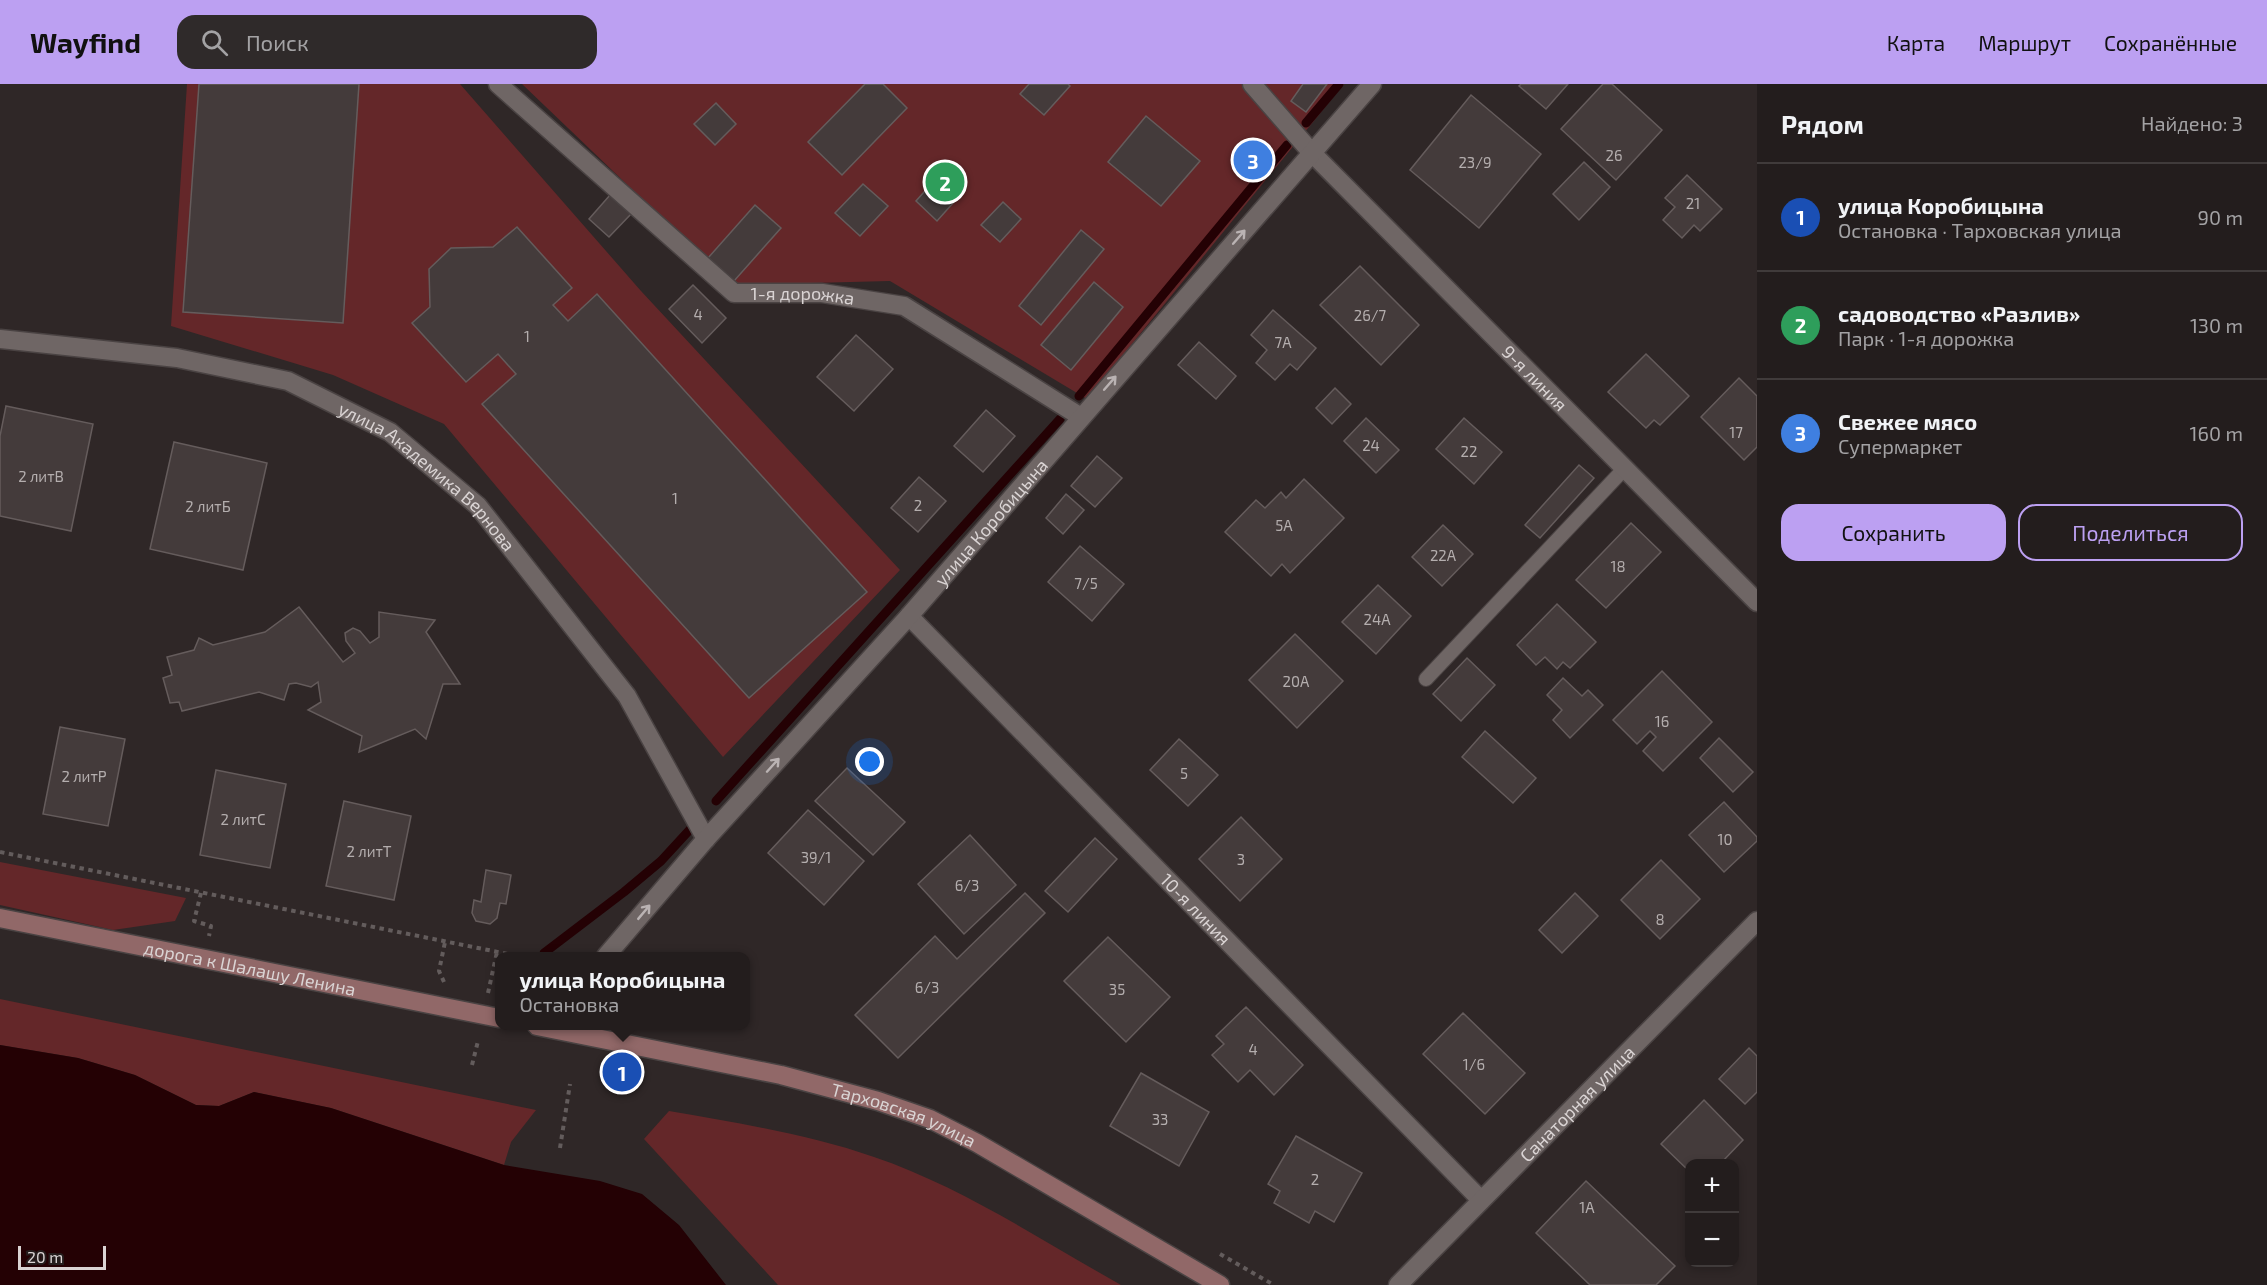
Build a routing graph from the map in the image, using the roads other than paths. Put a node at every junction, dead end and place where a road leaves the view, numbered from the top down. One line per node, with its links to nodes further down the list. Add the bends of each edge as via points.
1 (498, 84): 6 (street, 1-я дорожка, via 734,293 822,293 904,306)
2 (1252, 84): 4 (street, 9-я линия)
3 (1372, 84): 4 (street, улица Коробицына)
4 (1312, 153): 6 (street, улица Коробицына, one-way to 4); 7 (street, 9-я линия)
5 (0, 339): 11 (street, улица Академика Вернова, via 177,358 288,381 390,432 478,506 627,696)
6 (1081, 417): 9 (street, улица Коробицына)
7 (1625, 468): 8 (street, 9-я линия); 10 (lane)
8 (1757, 602)
9 (909, 616): 11 (street, улица Коробицына, one-way to 9); 17 (street, 10-я линия)
10 (1426, 680)
11 (705, 839): 14 (street, улица Коробицына, one-way to 11)
12 (0, 918): 15 (street, дорога к Шалашу Ленина)
13 (1757, 921): 17 (street, Санаторная улица)
14 (610, 952)
15 (495, 1017)
16 (564, 1030): 18 (street, Тарховская улица, via 781,1075 930,1119)
17 (1481, 1200): 19 (street, Санаторная улица)
18 (1220, 1285)
19 (1398, 1285)

